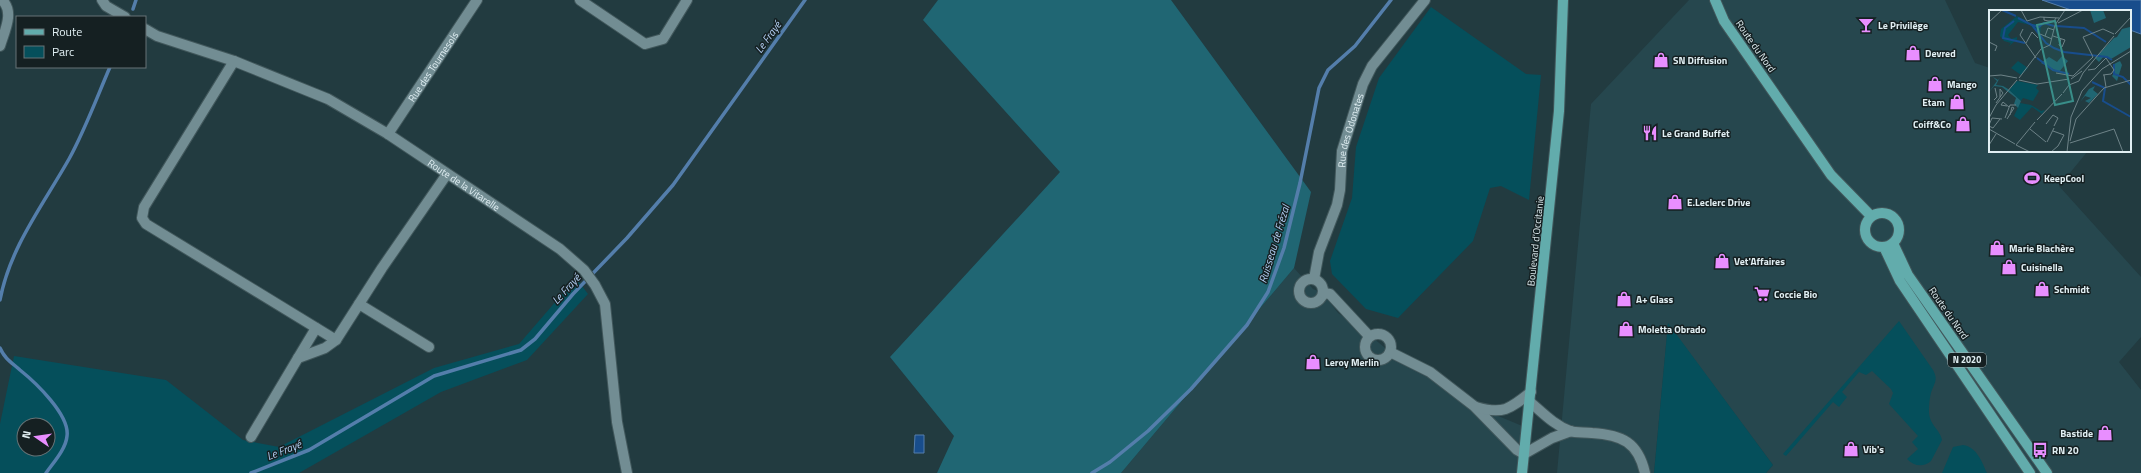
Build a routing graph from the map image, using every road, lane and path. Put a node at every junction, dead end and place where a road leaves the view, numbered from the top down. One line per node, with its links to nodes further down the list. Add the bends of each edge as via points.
1 (2, 0): 13 (street, via 9,12)
2 (102, 0): 11 (street, via 106,6)
3 (478, 0): 15 (street, Rue des Tournesols)
4 (580, 0): 5 (street, via 645,44 663,39)
5 (687, 0)
6 (1425, 0): 19 (street, Rue des Odonates, via 1372,66 1363,84 1342,151 1337,205 1319,252)
7 (1557, 0): 10 (main road, Boulevard d'Occitanie)
8 (1563, 0): 10 (main road, Boulevard d'Occitanie)
9 (1715, 0): 17 (main road, Route du Nord, via 1724,21 1831,175)
10 (1562, 12): 28 (main road, Boulevard d'Occitanie, via 1559,111)
11 (123, 16)
12 (146, 29): 14 (street, Route de la Vitarelle, via 157,36)
13 (0, 46)
14 (234, 61): 15 (street, Route de la Vitarelle, via 328,99); 22 (street, via 144,206 142,218 146,224)
15 (388, 134): 16 (street, Route de la Vitarelle)
16 (447, 174): 21 (street); 33 (street, Route de la Vitarelle, via 560,249 584,270 594,283 605,304 617,422)
17 (1871, 216): 18 (main road, via 1865,225 1866,236 1873,245); 18 (main road, via 1886,213 1898,222 1899,234)
18 (1888, 245): 36 (main road, N 2020, via 1900,281); 37 (main road, Route du Nord / N 2020)
19 (1314, 279): 20 (street, via 1322,284); 20 (street, via 1305,280 1301,284 1299,294 1305,302 1314,303 1322,298)
20 (1323, 293): 23 (street, via 1330,294)
21 (359, 304): 24 (street); 25 (street)
22 (316, 328): 24 (street); 27 (street)
23 (1370, 336): 26 (street, via 1379,333 1384,335 1390,342); 26 (street, via 1366,340 1365,351 1371,358 1382,360)
24 (336, 340): 27 (street, via 325,348)
25 (429, 347)
26 (1390, 352): 29 (street, via 1430,372)
27 (298, 358): 31 (street)
28 (1531, 397): 29 (street, via 1502,411 1492,412); 30 (street, via 1554,424); 32 (main road, Boulevard d'Occitanie)
29 (1474, 406): 32 (street)
30 (1571, 431): 32 (street, via 1552,438); 35 (street, via 1611,435 1633,445 1641,456)
31 (251, 437)
32 (1524, 454): 34 (main road, Boulevard d'Occitanie)
33 (627, 473)
34 (1522, 473)
35 (1645, 473)
36 (2030, 473)
37 (2047, 473)

